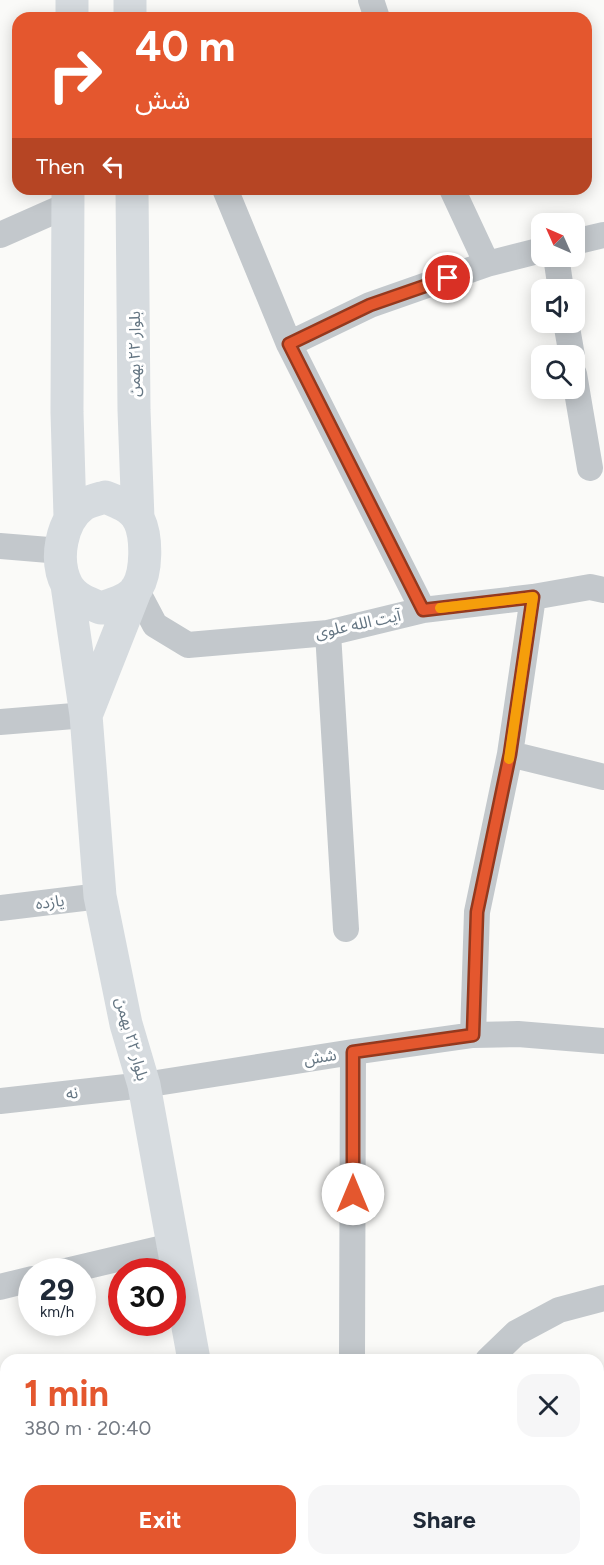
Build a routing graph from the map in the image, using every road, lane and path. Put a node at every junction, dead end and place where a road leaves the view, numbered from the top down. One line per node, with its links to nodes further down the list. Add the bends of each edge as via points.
1 (132, 195): 14 (main road, بلوار ۲۲ بهمن)
2 (227, 195): 10 (street)
3 (455, 195): 9 (street)
4 (68, 197): 5 (street); 13 (main road)
5 (0, 235)
6 (604, 235): 7 (street)
7 (585, 239)
8 (531, 253): 9 (street)
9 (487, 264): 10 (street, via 370,305)
10 (289, 344): 21 (street)
11 (578, 399): 12 (street)
12 (590, 468)
13 (70, 517): 14 (main road, via 85,504 105,497 124,505); 16 (main road)
14 (138, 519): 18 (main road, via 145,553)
15 (0, 546): 16 (street)
16 (61, 551): 17 (main road)
17 (68, 585): 18 (main road, via 81,600 101,608 121,601); 23 (main road, بلوار ۲۲ بهمن)
18 (136, 589): 22 (street, آیت الله علوی, via 155,625 189,645); 23 (main road, بلوار ۲۲ بهمن)
19 (604, 590): 20 (street, آیت الله علوی, via 590,587)
20 (533, 597): 21 (street, آیت الله علوی); 25 (street)
21 (423, 610): 22 (street, آیت الله علوی)
22 (328, 633): 29 (street)
23 (86, 715): 24 (street); 27 (main road, بلوار ۲۲ بهمن)
24 (0, 722)
25 (510, 754): 26 (street); 30 (street, via 477,912)
26 (604, 777)
27 (100, 896): 28 (street, یازده); 33 (main road, بلوار ۲۲ بهمن, via 126,1024)
28 (0, 908)
29 (346, 929)
30 (473, 1035): 31 (street, شش, via 518,1034); 32 (street, شش)
31 (604, 1041)
32 (353, 1052): 33 (street, شش); 41 (street)
33 (144, 1085): 34 (street, نه); 35 (main road, بلوار ۲۲ بهمن)
34 (0, 1101)
35 (172, 1246): 36 (street); 40 (main road, بلوار ۲۲ بهمن)
36 (96, 1264)
37 (18, 1282): 38 (street)
38 (0, 1287)
39 (604, 1298): 42 (street, via 559,1310 516,1333)
40 (193, 1354)
41 (352, 1354)
42 (494, 1354)

